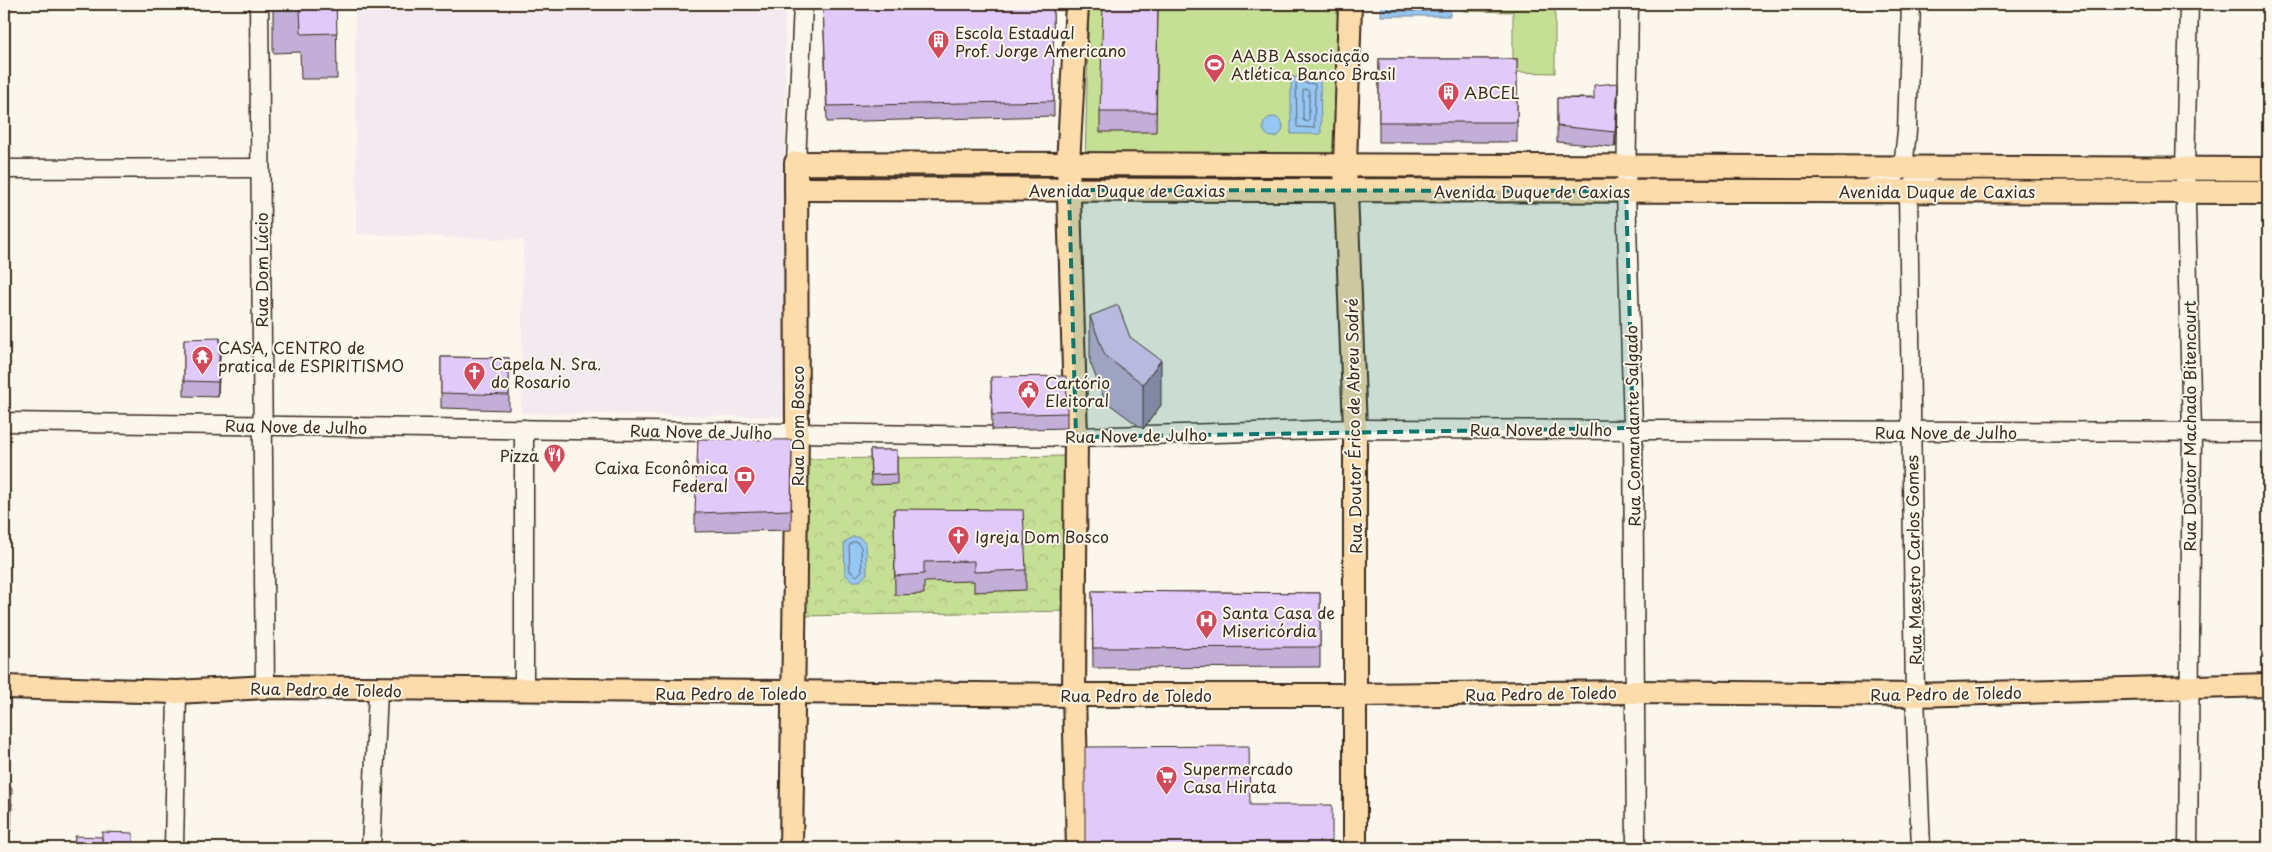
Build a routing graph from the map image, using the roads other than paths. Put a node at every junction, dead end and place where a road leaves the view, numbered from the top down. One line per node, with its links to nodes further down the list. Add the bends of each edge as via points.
1 (259, 4): 12 (street, Rua Dom Lúcio)
2 (804, 4): 8 (street, Rua Dom Bosco)
3 (1078, 4): 9 (main road)
4 (1350, 4): 10 (main road, Rua Doutor Érico de Abreu Sodré)
5 (1629, 4): 11 (street, Rua Comandante Salgado)
6 (1911, 4): 13 (street)
7 (2189, 4): 16 (street, Rua Doutor Machado Bitencourt)
8 (796, 163): 9 (main road, Avenida Duque de Caxias); 18 (main road, Rua Dom Bosco)
9 (1068, 164): 10 (main road, Avenida Duque de Caxias); 19 (main road)
10 (1345, 165): 11 (main road, Avenida Duque de Caxias); 20 (main road, Rua Doutor Érico de Abreu Sodré)
11 (1626, 166): 13 (main road, Avenida Duque de Caxias); 22 (street, Rua Comandante Salgado)
12 (260, 168): 15 (street); 27 (street, Rua Dom Lúcio)
13 (1903, 168): 14 (main road, Avenida Duque de Caxias); 21 (street)
14 (1939, 168): 16 (main road, Avenida Duque de Caxias); 23 (street, via 1922,176)
15 (4, 169)
16 (2185, 169): 17 (main road, Avenida Duque de Caxias); 24 (street, Rua Doutor Machado Bitencourt)
17 (2268, 169)
18 (796, 189): 19 (main road, Avenida Duque de Caxias); 31 (main road, Rua Dom Bosco)
19 (1069, 190): 20 (main road, Avenida Duque de Caxias); 35 (main road)
20 (1348, 190): 22 (main road, Avenida Duque de Caxias); 30 (main road, Rua Doutor Érico de Abreu Sodré)
21 (1866, 190): 22 (main road, Avenida Duque de Caxias); 23 (main road, Avenida Duque de Caxias)
22 (1626, 191): 28 (street, Rua Comandante Salgado)
23 (1908, 191): 24 (main road, Avenida Duque de Caxias); 34 (street, Rua Maestro Carlos Gomes)
24 (2186, 192): 25 (main road, Avenida Duque de Caxias); 32 (street, Rua Doutor Machado Bitencourt)
25 (2268, 192)
26 (4, 422): 27 (street, Rua Nove de Julho)
27 (262, 426): 29 (street, Rua Nove de Julho); 39 (street, Rua Dom Lúcio)
28 (1633, 428): 30 (street, Rua Nove de Julho); 34 (street, Rua Nove de Julho); 43 (street, Rua Comandante Salgado)
29 (524, 430): 31 (street, Rua Nove de Julho); 41 (street)
30 (1355, 430): 35 (street, Rua Nove de Julho); 46 (main road, Rua Doutor Érico de Abreu Sodré)
31 (798, 432): 35 (street, Rua Nove de Julho); 44 (main road, Rua Dom Bosco)
32 (2192, 432): 33 (street, Rua Nove de Julho); 34 (street, Rua Nove de Julho); 37 (street, Rua Doutor Machado Bitencourt)
33 (2268, 432)
34 (1912, 433): 47 (street, Rua Maestro Carlos Gomes)
35 (1076, 437): 45 (main road)
36 (2268, 685): 37 (main road, Rua Pedro de Toledo)
37 (2188, 686): 47 (main road, Rua Pedro de Toledo); 55 (street, Rua Doutor Machado Bitencourt)
38 (4, 687): 42 (main road, Rua Pedro de Toledo)
39 (265, 687): 40 (main road, Rua Pedro de Toledo); 42 (main road, Rua Pedro de Toledo)
40 (378, 690): 41 (main road, Rua Pedro de Toledo); 49 (street)
41 (524, 691): 44 (main road, Rua Pedro de Toledo)
42 (177, 692): 48 (street)
43 (1635, 692): 46 (main road, Rua Pedro de Toledo); 47 (main road, Rua Pedro de Toledo); 53 (street, Rua Comandante Salgado)
44 (795, 693): 45 (main road, Rua Pedro de Toledo); 50 (main road, Rua Dom Bosco)
45 (1074, 695): 46 (main road, Rua Pedro de Toledo); 51 (main road)
46 (1355, 695): 52 (main road, Rua Doutor Érico de Abreu Sodré)
47 (1915, 695): 54 (street, Rua Maestro Carlos Gomes)
48 (174, 848)
49 (371, 848)
50 (791, 848)
51 (1078, 848)
52 (1355, 848)
53 (1636, 848)
54 (1921, 848)
55 (2188, 848)

